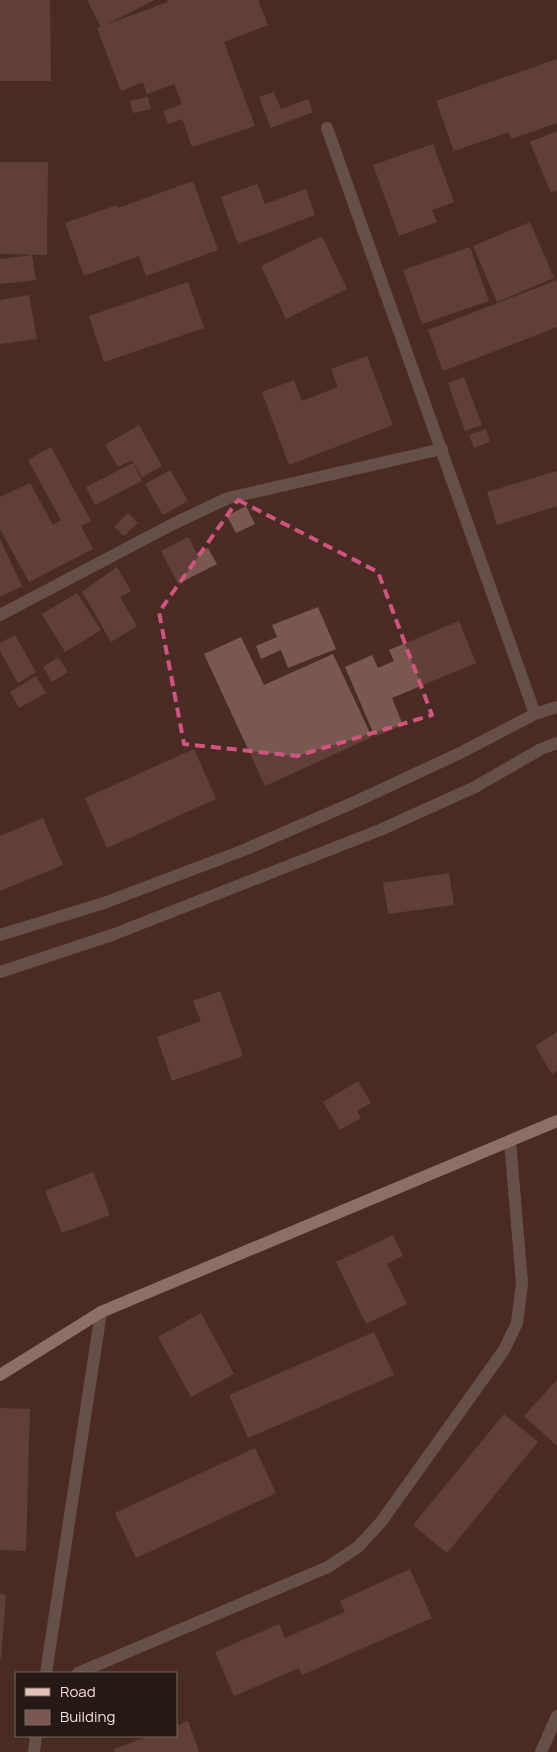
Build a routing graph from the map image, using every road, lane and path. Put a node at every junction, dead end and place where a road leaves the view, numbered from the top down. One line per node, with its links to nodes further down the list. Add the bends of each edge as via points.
1 (327, 128): 2 (street)
2 (442, 449): 3 (street, via 228,498); 5 (street)
3 (0, 615)
4 (557, 707): 5 (street)
5 (535, 714): 7 (street, via 460,754 244,850 104,903)
6 (557, 743): 8 (street, via 474,787 380,830 112,935)
7 (0, 935)
8 (0, 972)
9 (557, 1121): 10 (main road)
10 (510, 1141): 11 (main road); 14 (street, via 522,1283 517,1323 504,1350 381,1522 358,1547 328,1567)
11 (101, 1312): 12 (main road); 13 (street)
12 (0, 1375)
13 (46, 1672)
14 (80, 1672)
15 (557, 1716): 18 (street)
16 (36, 1737): 17 (street)
17 (34, 1752)
18 (541, 1752)

